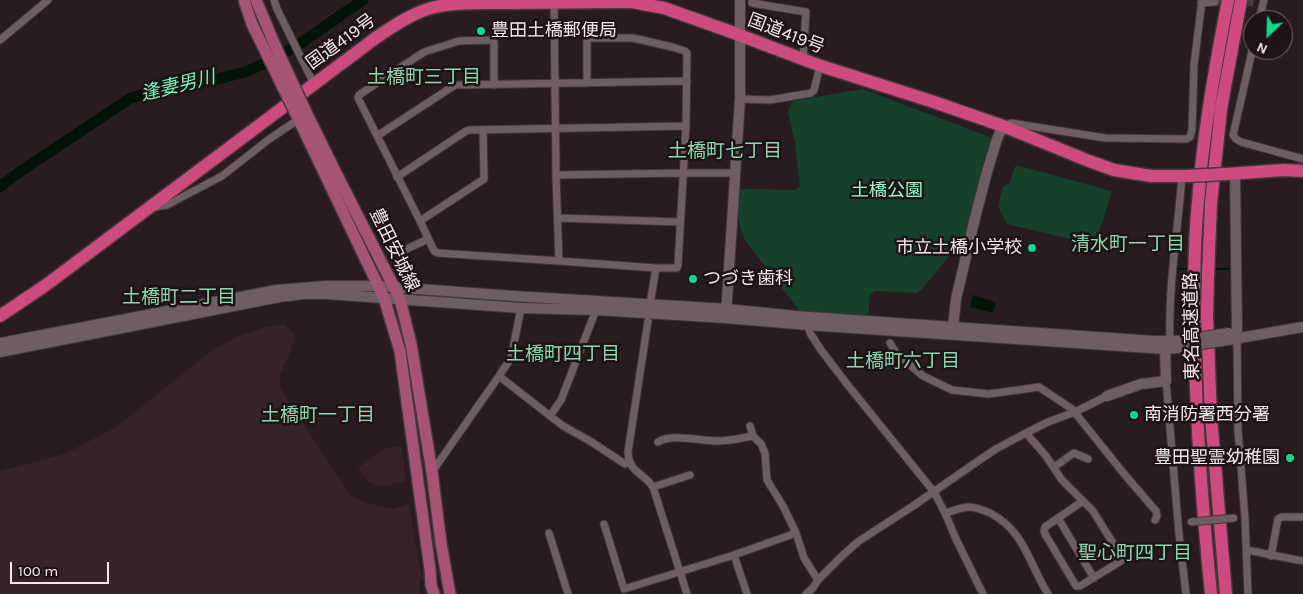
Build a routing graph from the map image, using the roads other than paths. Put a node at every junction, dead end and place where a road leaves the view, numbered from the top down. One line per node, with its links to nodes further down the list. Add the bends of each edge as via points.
1 (48, 0): 17 (street)
2 (244, 0): 27 (main road, 豊田安城線, bridge, via 252,24)
3 (256, 0): 27 (main road, 豊田安城線, bridge)
4 (274, 0): 23 (street)
5 (752, 0): 18 (street, via 752,3 806,12)
6 (1241, 0): 114 (highway, 東名高速道路, via 1221,108 1208,268 1211,417)
7 (554, 1): 8 (highway, 国道419号); 11 (highway, 国道419号); 24 (street)
8 (632, 1): 16 (highway, 国道419号, via 664,8)
9 (1221, 1): 13 (street); 113 (highway, 東名高速道路, via 1202,160 1194,277 1196,418)
10 (1264, 1): 14 (street)
11 (468, 2): 15 (highway, 国道419号)
12 (738, 2): 16 (street)
13 (1202, 2): 29 (street, via 1194,65 1192,130 1187,139 1105,138 1011,123)
14 (1255, 3)
15 (426, 5): 23 (highway, 国道419号)
16 (740, 36): 18 (highway, 国道419号); 26 (street)
17 (0, 39)
18 (803, 59): 20 (highway, 国道419号)
19 (1250, 60): 33 (street, via 1233,135 1240,142)
20 (820, 66): 26 (street, via 811,93 770,100); 29 (highway, 国道419号)
21 (687, 81): 22 (street); 22 (street, via 685,51 633,38 590,38 587,40); 28 (street)
22 (587, 83): 24 (street)
23 (314, 84): 41 (highway, 国道419号)
24 (555, 84): 25 (street); 30 (street)
25 (494, 85): 32 (street, via 455,85); 32 (street, via 492,40 459,41 424,52 358,95)
26 (740, 99): 36 (street)
27 (300, 116): 41 (street, via 222,176 167,205); 49 (main road, 豊田安城線); 50 (main road, 豊田安城線, via 336,173)
28 (686, 126): 30 (street); 35 (street)
29 (1003, 126): 39 (highway, 国道419号, via 1114,170 1151,176); 61 (street, via 973,227 956,299)
30 (556, 129): 31 (street); 38 (street)
31 (483, 130): 40 (street, via 466,131); 43 (street, via 484,179)
32 (377, 136): 40 (street)
33 (1303, 159)
34 (1303, 171): 37 (highway, 国道419号)
35 (683, 173): 36 (street); 38 (street); 44 (street)
36 (736, 174): 56 (street)
37 (1230, 174): 39 (highway, 国道419号, bridge); 63 (street)
38 (556, 176): 42 (street)
39 (1184, 176): 66 (street, via 1171,279 1169,315)
40 (397, 177): 43 (street)
41 (151, 207): 57 (highway, 国道419号)
42 (558, 218): 44 (street); 47 (street)
43 (420, 221): 45 (street)
44 (680, 222): 48 (street, via 677,268)
45 (428, 239): 46 (street); 47 (street, via 438,253)
46 (398, 253)
47 (559, 261): 48 (street)
48 (656, 268): 52 (street)
49 (378, 286): 50 (street); 51 (main road, 豊田安城線); 64 (street, via 277,290)
50 (395, 288): 53 (main road, 豊田安城線); 56 (street)
51 (384, 298): 53 (street); 67 (street, via 327,294 279,297); 104 (main road, 豊田安城線, via 400,351)
52 (651, 298)
53 (400, 299): 54 (street); 80 (main road, 豊田安城線, via 411,344)
54 (521, 308): 55 (street); 68 (street, via 511,358)
55 (596, 310): 56 (street); 72 (street, via 561,400)
56 (727, 314): 60 (street); 61 (street)
57 (0, 316)
58 (648, 321): 78 (street)
59 (1303, 321): 63 (street)
60 (808, 325): 66 (street); 83 (street, via 821,350)
61 (953, 327): 66 (street)
62 (1303, 327): 63 (street)
63 (1233, 336): 66 (street, bridge); 88 (street)
64 (0, 343)
65 (890, 343): 71 (street, via 896,353 924,376 952,390 989,394 1038,387)
66 (1173, 345): 69 (street)
67 (0, 352)
68 (499, 376): 72 (street); 80 (street)
69 (1166, 381): 70 (street, via 1141,384); 90 (street)
70 (1107, 396): 71 (street)
71 (1075, 412): 74 (street); 89 (street, via 1156,512)
72 (550, 416): 78 (street, via 619,461 625,464)
73 (750, 426): 75 (street)
74 (1026, 433): 79 (street); 83 (street, via 996,448)
75 (753, 436): 76 (street, via 731,441 668,438); 93 (street, via 765,453 767,480)
76 (658, 442)
77 (1088, 459): 79 (street, via 1074,453)
78 (628, 461): 82 (street)
79 (1054, 467): 84 (street)
80 (432, 472): 102 (main road, 豊田安城線)
81 (690, 475): 82 (street)
82 (653, 487): 98 (street)
83 (934, 492): 85 (street); 100 (street, via 859,541)
84 (1083, 502): 87 (street); 99 (street, via 1093,511 1121,556 1121,561)
85 (945, 513): 110 (street); 111 (street, via 970,507 997,517 1020,539)
86 (1303, 517): 96 (street, via 1278,519)
87 (1058, 518): 99 (street); 99 (street, via 1044,531 1076,586)
88 (1245, 518): 90 (street, bridge); 94 (street)
89 (1155, 520)
90 (1178, 523): 112 (street)
91 (604, 524): 98 (street, via 624,589)
92 (549, 533): 105 (street)
93 (796, 534): 95 (street); 100 (street, via 804,558)
94 (1247, 550): 96 (street); 103 (street)
95 (734, 555): 98 (street); 107 (street)
96 (1271, 556): 97 (street)
97 (1303, 561)
98 (680, 572): 106 (street)
99 (1094, 578)
100 (818, 580): 101 (street)
101 (813, 588): 108 (street); 109 (street)
102 (449, 593)
103 (1248, 593): 115 (street)
104 (434, 594)
105 (568, 594)
106 (687, 594)
107 (747, 594)
108 (806, 594)
109 (820, 594)
110 (983, 594)
111 (1048, 594)
112 (1186, 594)
113 (1211, 594)
114 (1226, 594)
115 (1257, 594)

